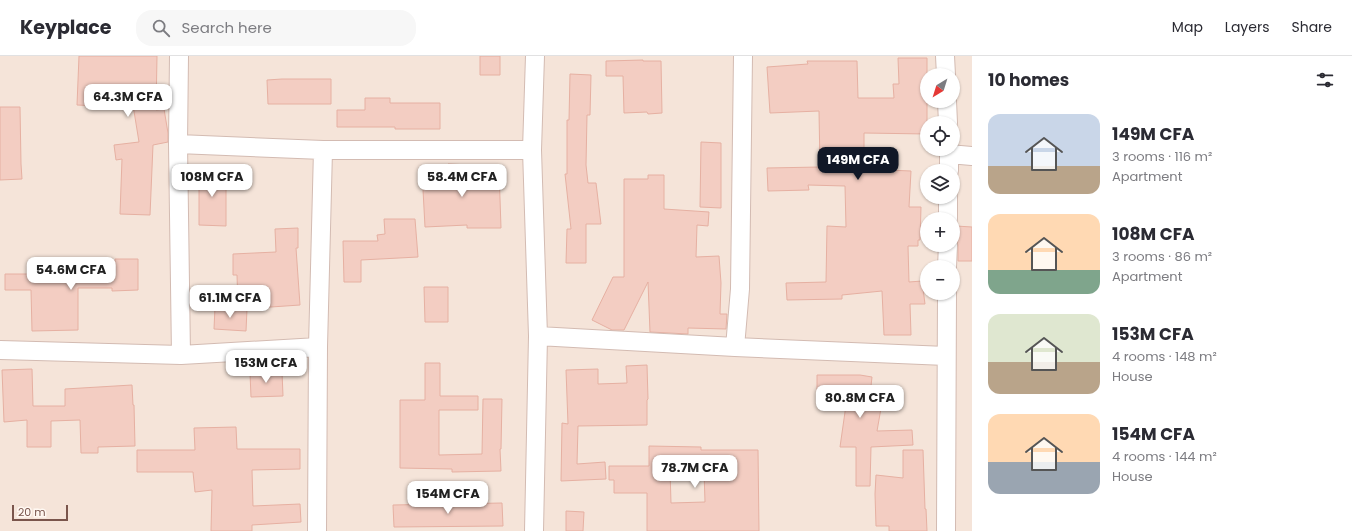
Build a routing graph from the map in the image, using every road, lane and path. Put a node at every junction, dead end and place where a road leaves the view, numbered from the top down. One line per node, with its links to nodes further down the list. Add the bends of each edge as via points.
1 (180, 56): 6 (street)
2 (535, 56): 8 (street)
3 (743, 56): 14 (street, via 740,289)
4 (945, 56): 5 (street)
5 (946, 68)
6 (178, 144): 7 (street); 16 (street)
7 (323, 150): 8 (street); 13 (street)
8 (532, 150): 12 (street)
9 (972, 156): 10 (street)
10 (949, 158)
11 (947, 300): 17 (street)
12 (538, 336): 14 (street); 19 (street)
13 (318, 347): 16 (street); 18 (street)
14 (735, 347): 17 (street)
15 (0, 350): 16 (street)
16 (181, 355)
17 (946, 356): 20 (street)
18 (317, 531)
19 (534, 531)
20 (946, 531)

